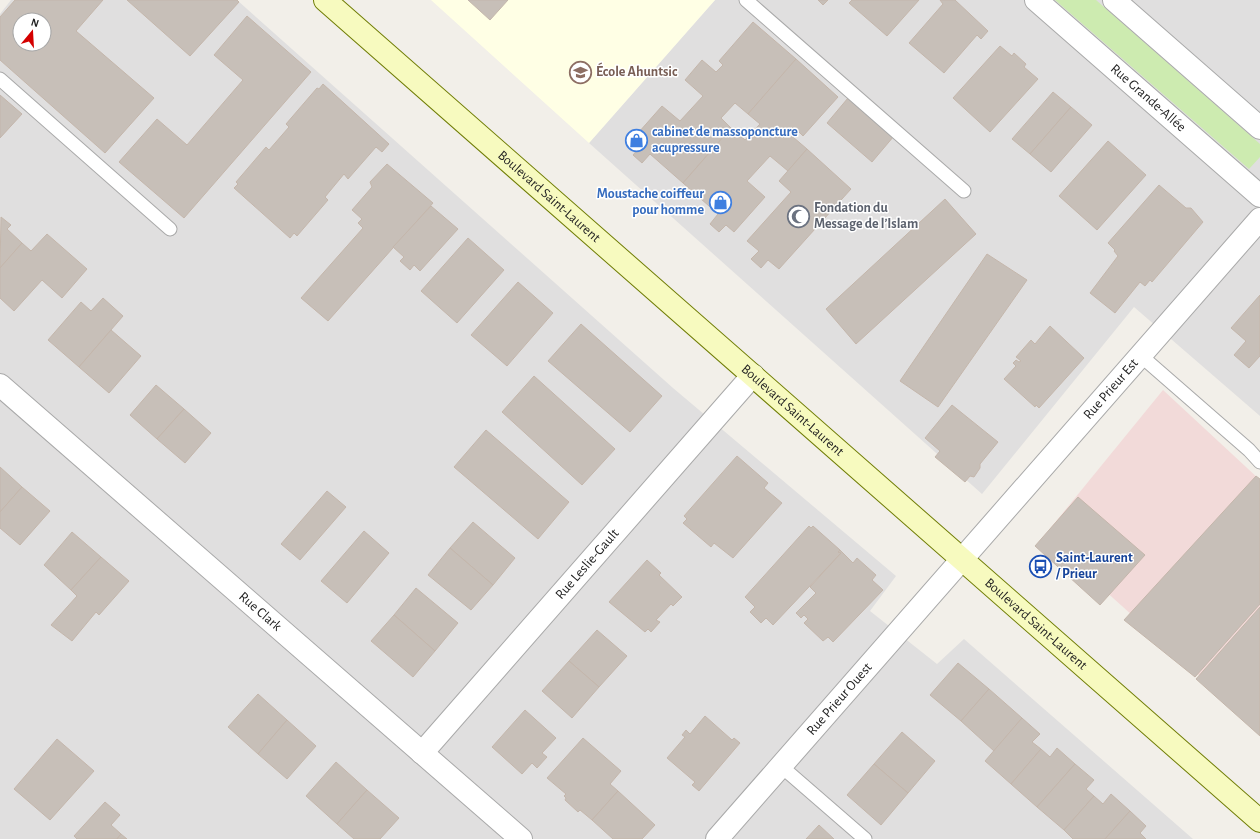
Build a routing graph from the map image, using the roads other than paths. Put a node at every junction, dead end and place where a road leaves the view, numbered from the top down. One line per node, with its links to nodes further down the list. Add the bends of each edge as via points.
1 (325, 0): 12 (main road, Boulevard Saint-Laurent)
2 (746, 0): 7 (lane)
3 (1036, 0): 8 (street, Rue Grande-Allée)
4 (1114, 0): 6 (street)
5 (0, 79): 10 (lane)
6 (1260, 128)
7 (964, 191)
8 (1260, 196)
9 (1260, 219): 11 (street, Rue Prieur Est)
10 (170, 229)
11 (1140, 355): 14 (lane); 15 (street, Rue Prieur Est)
12 (753, 375): 15 (main road, Boulevard Saint-Laurent); 16 (street, Rue Leslie-Gault)
13 (0, 385): 16 (street, Rue Clark)
14 (1260, 462)
15 (962, 559): 17 (street, Rue Prieur Ouest); 18 (main road, Boulevard Saint-Laurent)
16 (422, 753): 19 (street, Rue Clark)
17 (782, 766): 20 (street, Rue Prieur Ouest); 21 (lane)
18 (1260, 821)
19 (521, 839)
20 (717, 839)
21 (865, 839)

